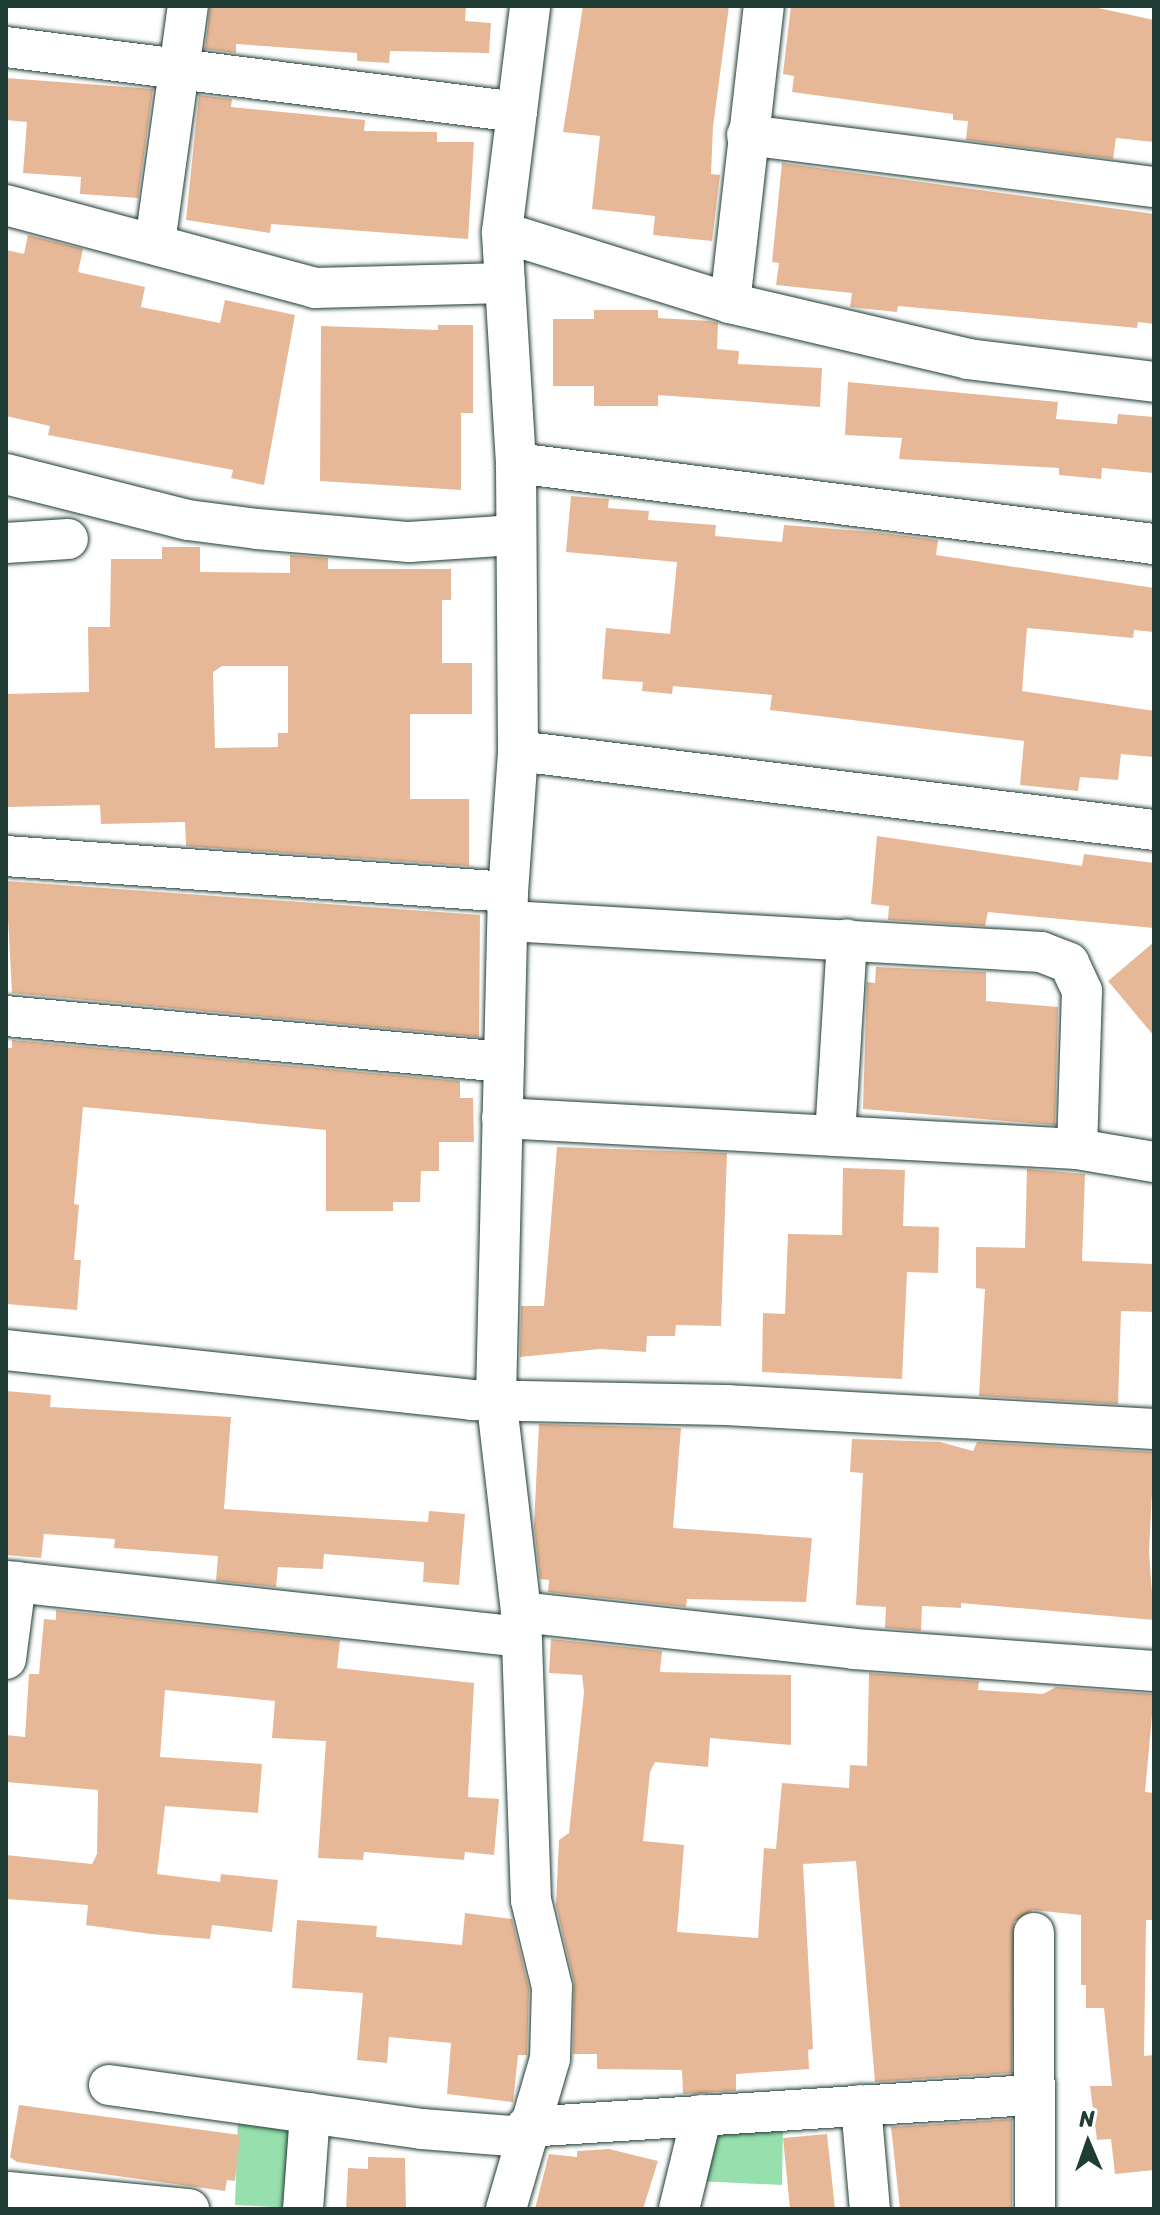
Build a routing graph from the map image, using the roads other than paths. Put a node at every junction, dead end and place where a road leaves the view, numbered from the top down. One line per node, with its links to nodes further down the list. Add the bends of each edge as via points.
1 (188, 6): 5 (street)
2 (530, 6): 6 (street)
3 (764, 6): 7 (street)
4 (6, 47): 5 (street)
5 (180, 69): 6 (street); 11 (street)
6 (517, 112): 10 (street)
7 (747, 135): 8 (street); 13 (street)
8 (1154, 187)
9 (6, 205): 11 (street)
10 (502, 232): 12 (street); 13 (street)
11 (155, 243): 12 (street, via 315,288)
12 (505, 283): 15 (street)
13 (730, 303): 14 (street, via 968,359)
14 (1154, 382)
15 (516, 463): 17 (street); 20 (street)
16 (6, 474): 17 (street, via 188,520 257,529 409,542)
17 (514, 535): 21 (street)
18 (68, 539): 19 (street)
19 (6, 543)
20 (1154, 544)
21 (518, 751): 22 (street); 24 (street)
22 (1154, 830)
23 (6, 856): 24 (street)
24 (509, 906): 25 (street); 27 (street)
25 (847, 939): 29 (street); 30 (street, via 1041,952 1069,963 1082,991)
26 (6, 1016): 27 (street)
27 (504, 1062): 28 (street)
28 (502, 1118): 29 (street); 33 (street)
29 (835, 1136): 30 (street)
30 (1077, 1149): 31 (street)
31 (1154, 1162)
32 (6, 1350): 33 (street, via 471,1400)
33 (496, 1397): 34 (street); 36 (street)
34 (1154, 1429)
35 (11, 1582): 36 (street); 37 (street)
36 (521, 1625): 38 (street); 45 (street, via 531,1900 552,1987 550,2059)
37 (6, 1659)
38 (1154, 1671)
39 (1034, 1933): 41 (street)
40 (109, 2085): 43 (street)
41 (1031, 2095): 42 (street); 52 (street)
42 (861, 2105): 44 (street); 51 (street)
43 (310, 2113): 45 (street); 48 (street)
44 (702, 2115): 45 (street); 50 (street)
45 (525, 2132): 49 (street)
46 (7, 2195): 47 (street)
47 (189, 2209)
48 (303, 2209)
49 (506, 2209)
50 (679, 2209)
51 (870, 2209)
52 (1035, 2209)

